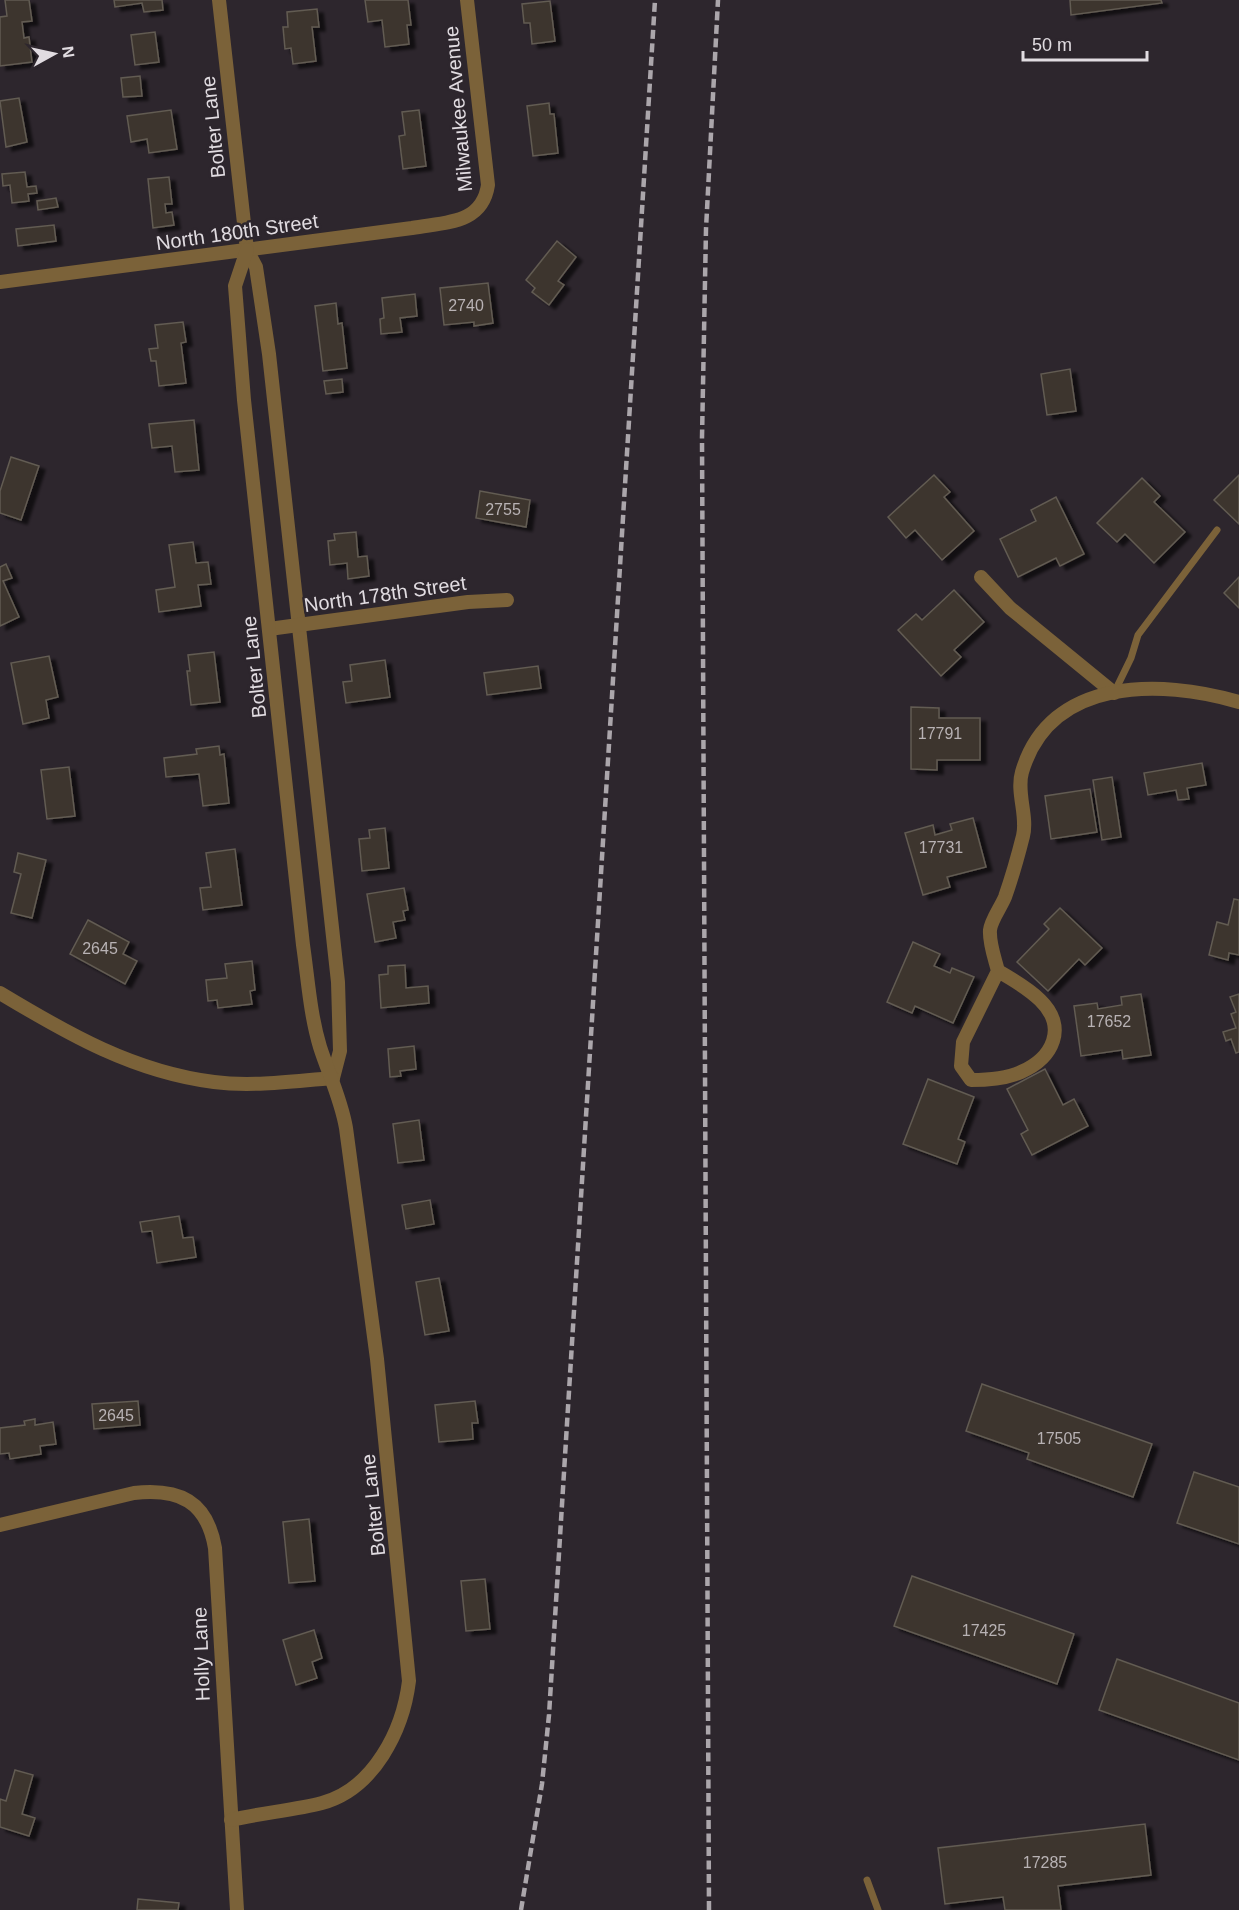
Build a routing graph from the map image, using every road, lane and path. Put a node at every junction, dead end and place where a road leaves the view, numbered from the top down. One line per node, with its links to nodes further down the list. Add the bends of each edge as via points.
1 (219, 0): 4 (street, Bolter Lane)
2 (467, 0): 3 (street, Milwaukee Avenue, via 488,186 486,201)
3 (477, 212): 4 (street, North 180th Street, via 462,219 412,228)
4 (247, 250): 5 (street, North 180th Street); 9 (street, Bolter Lane, via 256,267 262,300); 10 (street, Bolter Lane, via 235,286)
5 (0, 282)
6 (1217, 530): 11 (lane, via 1138,635)
7 (981, 577): 11 (street, via 1010,608)
8 (507, 600): 9 (street, North 178th Street)
9 (299, 625): 10 (street, North 178th Street); 15 (street, Bolter Lane, via 338,982 340,1051)
10 (269, 629): 15 (street, Bolter Lane, via 314,1020)
11 (1114, 693): 12 (street, via 1185,690); 13 (street, via 1073,704 1048,723 1030,750 1021,775 1024,833 990,929)
12 (1239, 702)
13 (998, 971): 13 (street, via 1041,1000 1054,1020 1056,1038 1046,1056 1022,1072 996,1080 971,1080 961,1066 963,1042)
14 (0, 993): 15 (street, via 97,1048 167,1074 215,1082 265,1084)
15 (333, 1078): 17 (street, Bolter Lane, via 346,1128 376,1350 407,1647 407,1700 386,1749 367,1776 347,1792 323,1803)
16 (0, 1525): 17 (street, Holly Lane, via 134,1493 168,1492 197,1507 212,1532)
17 (231, 1820): 19 (street, Holly Lane)
18 (867, 1880): 20 (lane)
19 (237, 1910)
20 (878, 1910)

